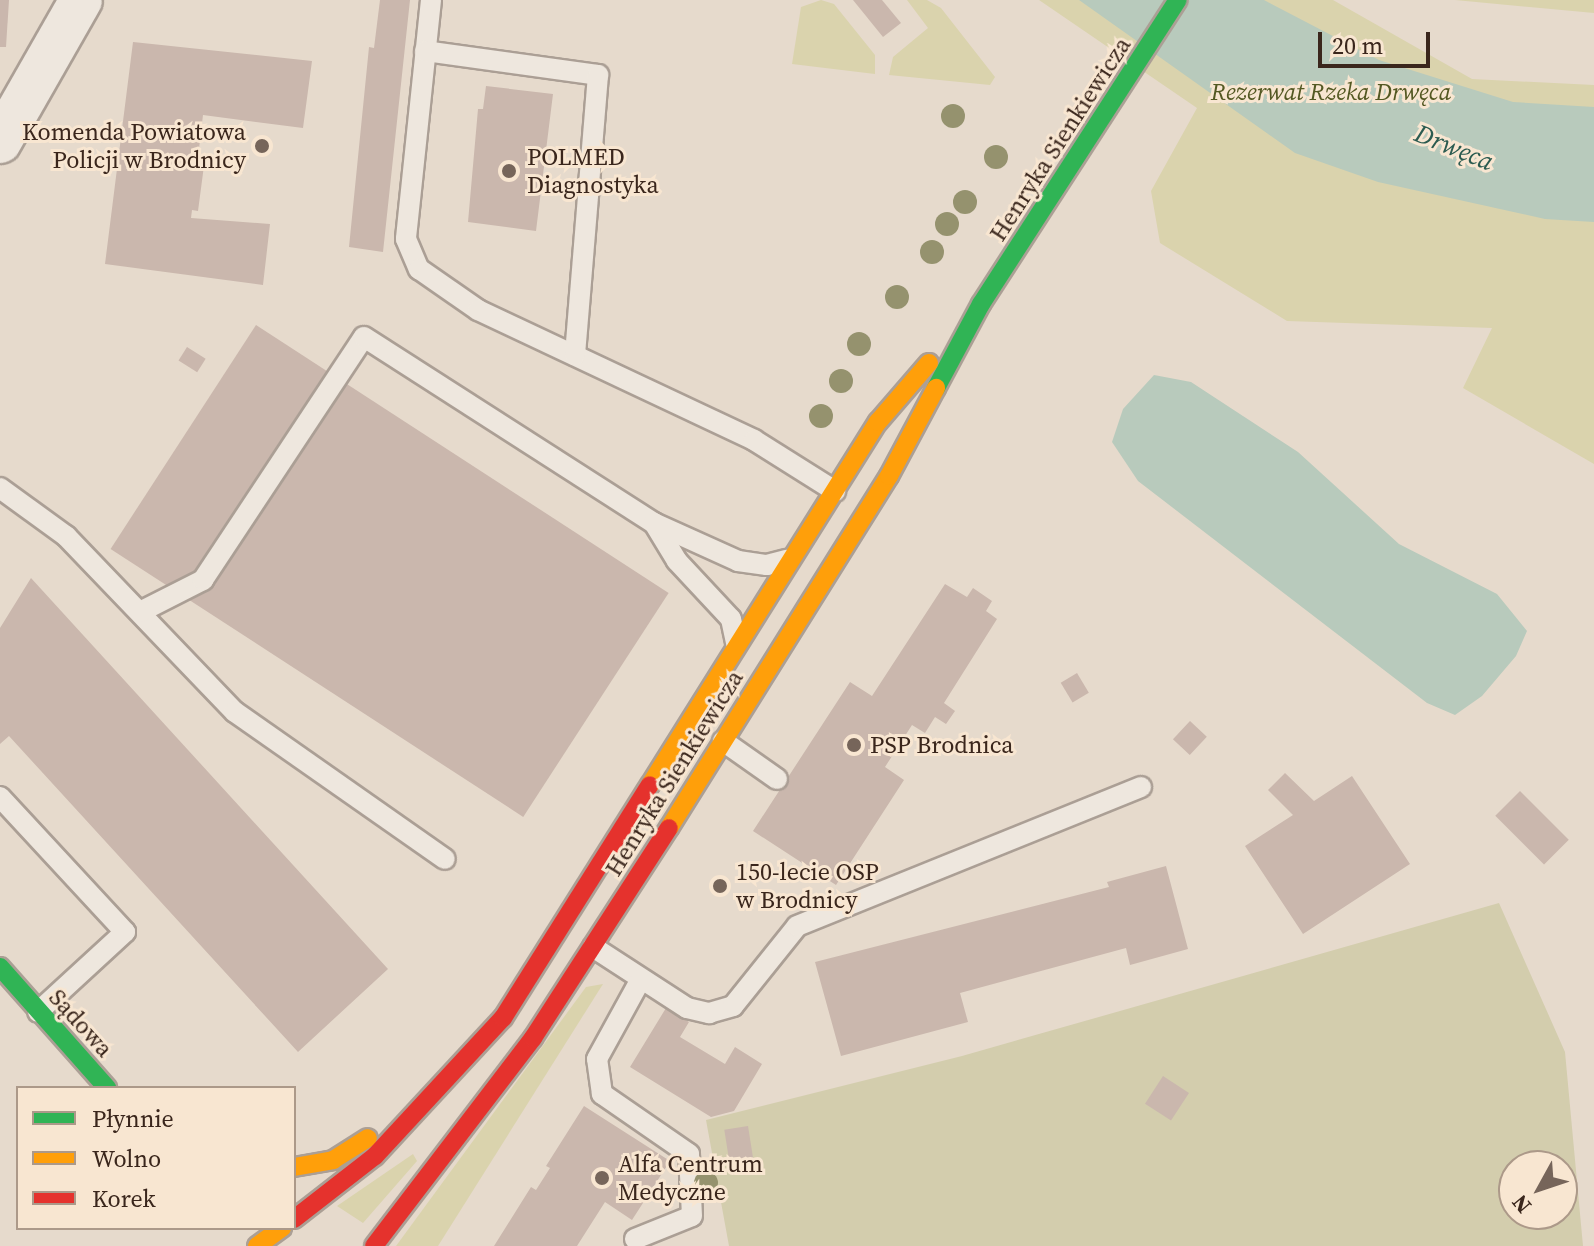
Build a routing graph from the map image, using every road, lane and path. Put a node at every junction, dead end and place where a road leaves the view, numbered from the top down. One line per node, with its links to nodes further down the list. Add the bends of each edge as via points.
1 (81, 0): 5 (street)
2 (431, 0): 4 (lane)
3 (1178, 0): 6 (main road, Henryka Sienkiewicza)
4 (425, 51): 7 (lane, via 406,239 419,269 478,310); 7 (lane, via 598,75)
5 (2, 134)
6 (981, 304): 9 (main road, Henryka Sienkiewicza, via 878,422); 15 (main road, Henryka Sienkiewicza, via 889,476)
7 (575, 355): 9 (lane, via 754,440)
8 (0, 488): 12 (lane, via 57,527)
9 (835, 491): 11 (main road, Henryka Sienkiewicza)
10 (654, 523): 11 (lane, via 738,561 767,565); 12 (lane, via 364,337 203,580); 13 (lane, via 677,561 731,619)
11 (794, 557): 13 (main road, Henryka Sienkiewicza)
12 (140, 612): 19 (lane, via 235,712)
13 (737, 648): 14 (main road, Henryka Sienkiewicza)
14 (691, 721): 15 (main road); 20 (main road, Henryka Sienkiewicza)
15 (723, 741): 16 (lane); 21 (main road, Henryka Sienkiewicza)
16 (777, 779)
17 (1141, 787): 24 (lane, via 797,926 733,1006 709,1013 687,1008)
18 (0, 797): 26 (lane, via 125,932)
19 (445, 859)
20 (561, 926): 21 (main road); 28 (main road, Henryka Sienkiewicza, via 503,1018)
21 (593, 947): 24 (lane); 34 (main road, Henryka Sienkiewicza, via 533,1038)
22 (0, 967): 25 (main road, Sądowa)
23 (0, 974): 25 (main road, Sądowa)
24 (641, 979): 32 (lane, via 597,1059 602,1094 689,1154 692,1216)
25 (19, 991): 26 (main road, Sądowa)
26 (38, 1012): 27 (main road, Sądowa)
27 (105, 1086)
28 (427, 1099): 29 (main road, Henryka Sienkiewicza, via 333,1160); 30 (main road, Henryka Sienkiewicza, via 375,1156)
29 (296, 1167)
30 (296, 1217)
31 (279, 1230): 33 (main road)
32 (635, 1239)
33 (257, 1246)
34 (374, 1246)

